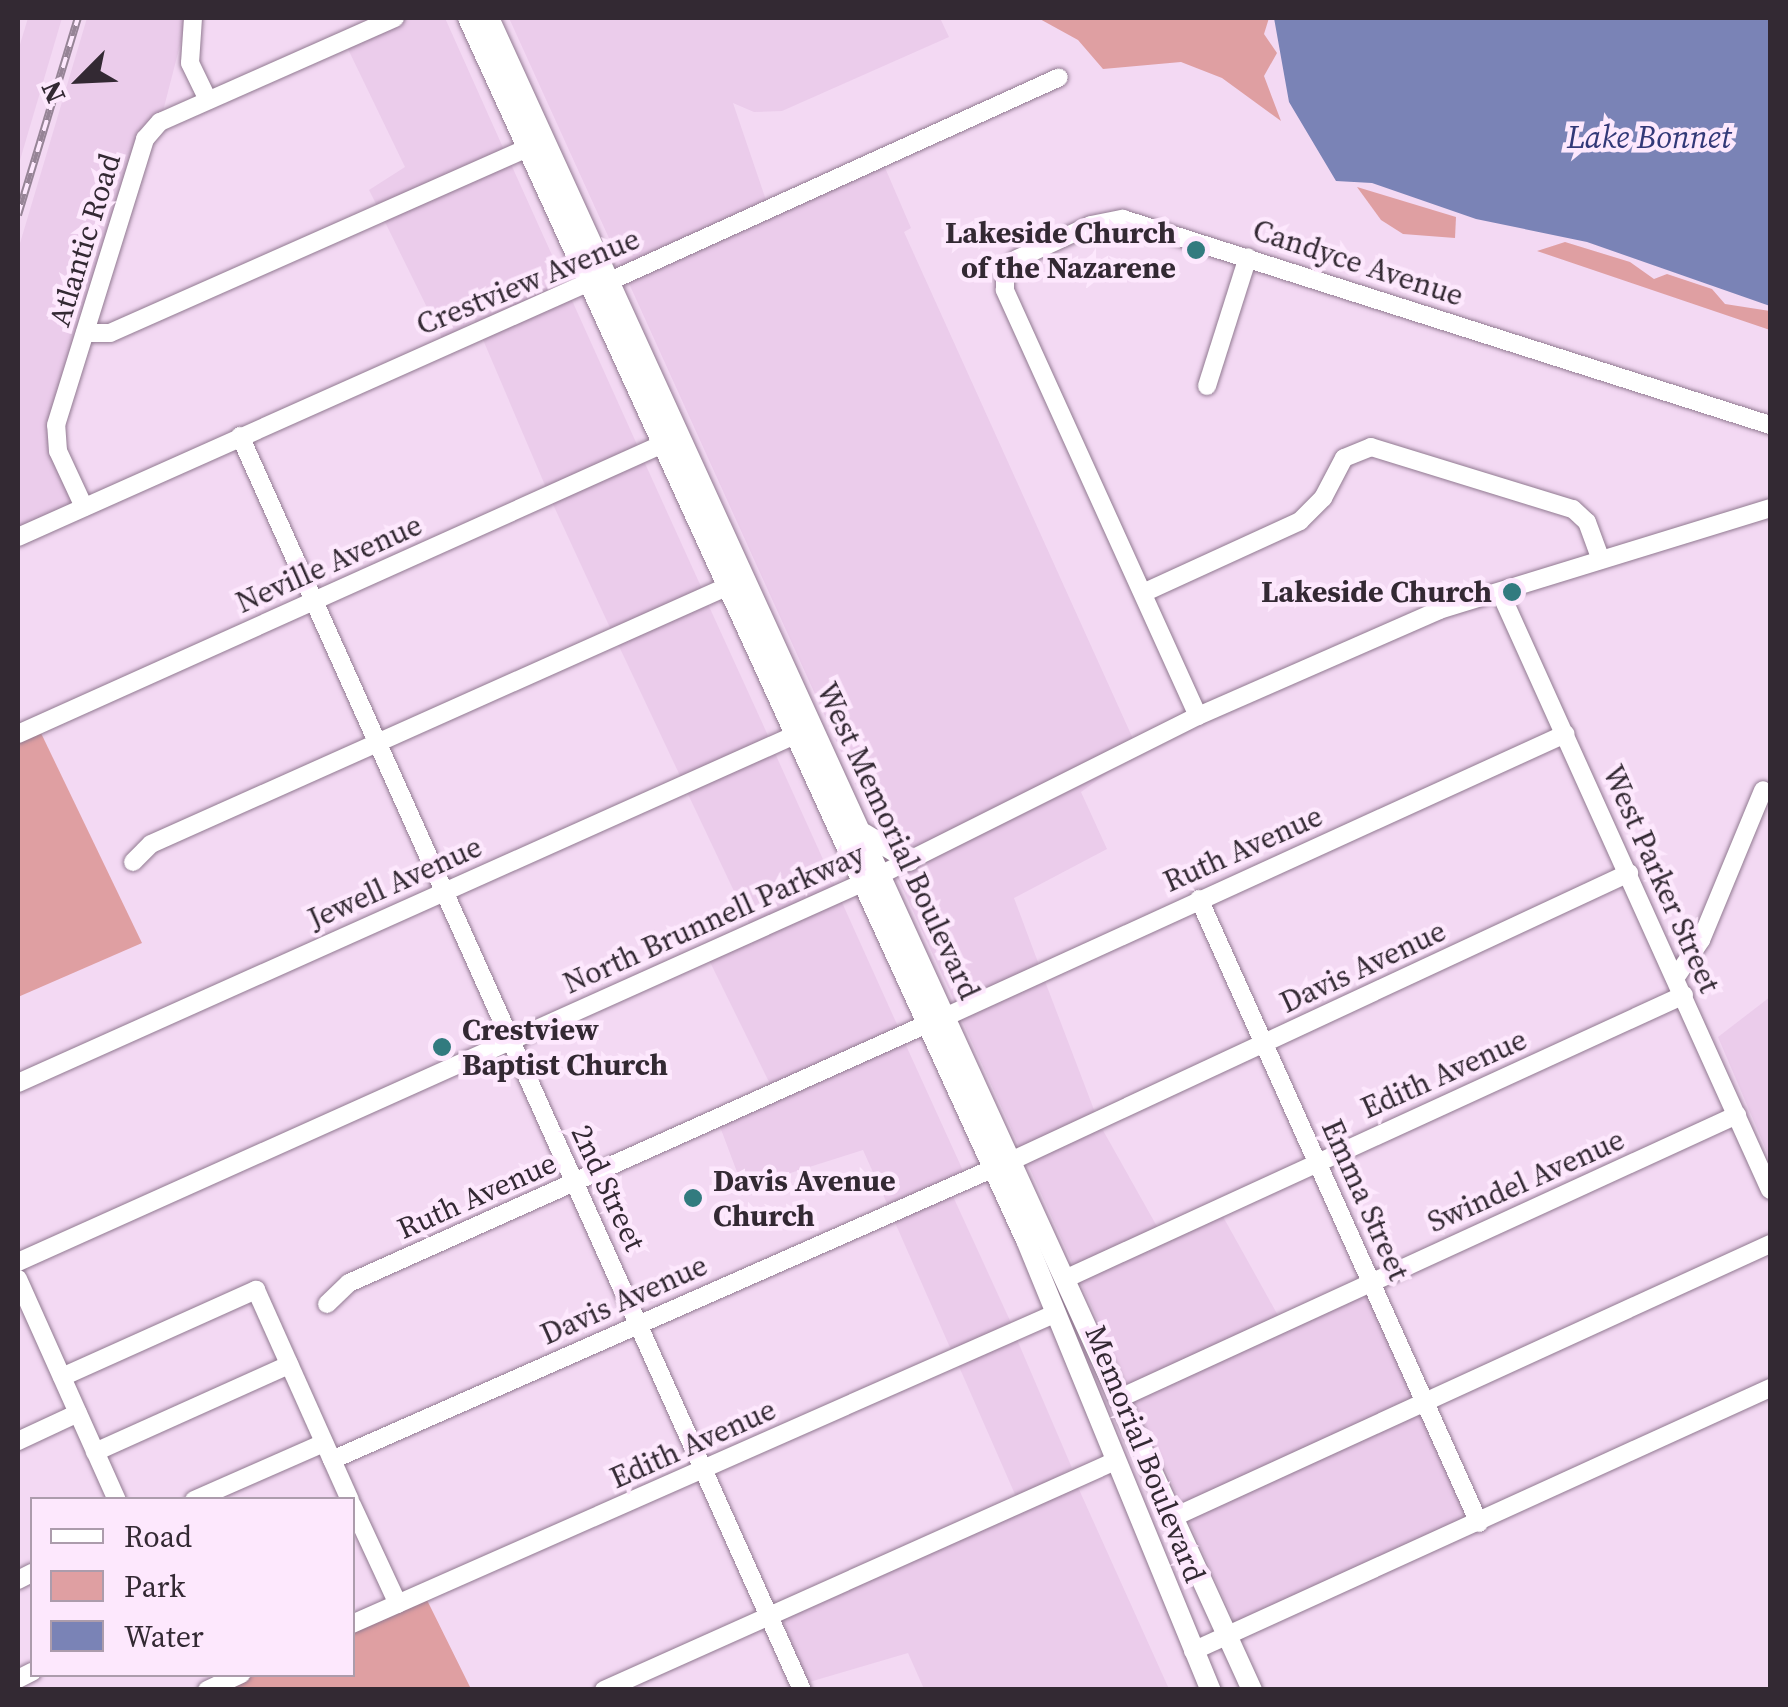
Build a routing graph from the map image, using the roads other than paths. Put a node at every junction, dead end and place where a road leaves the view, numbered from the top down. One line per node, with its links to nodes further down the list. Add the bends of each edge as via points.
1 (193, 18): 7 (street, via 190,63)
2 (395, 18): 7 (street, Atlantic Road)
3 (468, 18): 8 (main road, West Memorial Boulevard)
4 (478, 18): 8 (main road)
5 (488, 18): 8 (main road, West Memorial Boulevard)
6 (1059, 77): 10 (street, Crestview Avenue)
7 (208, 100): 11 (street, Atlantic Road, via 160,122 145,139)
8 (535, 142): 10 (main road, West Memorial Boulevard); 11 (street, via 110,333)
9 (1248, 257): 12 (street); 13 (street, Candyce Avenue); 22 (street, Candyce Avenue, via 1123,219 1092,225 1017,259 1004,272 1005,290)
10 (599, 282): 14 (street, Crestview Avenue); 15 (main road, West Memorial Boulevard); 20 (main road, West Memorial Boulevard)
11 (86, 334): 16 (street, Atlantic Road, via 55,440)
12 (1206, 386)
13 (1770, 425)
14 (240, 436): 16 (street, Crestview Avenue); 23 (street, 2nd Street)
15 (663, 444): 20 (main road, West Memorial Boulevard, via 709,548); 23 (street, Neville Avenue)
16 (84, 507): 18 (street, Crestview Avenue)
17 (1770, 508): 19 (street, North Brunnell Parkway)
18 (18, 536)
19 (1601, 560): 21 (street, North Brunnell Parkway); 22 (street, via 1587,522 1574,509 1371,447 1344,458 1324,498 1300,521)
20 (736, 584): 27 (main road, West Memorial Boulevard); 28 (street); 30 (main road, West Memorial Boulevard, via 764,622)
21 (1500, 592): 24 (street, North Brunnell Parkway, via 1439,610); 26 (street, West Parker Street)
22 (1143, 593): 24 (street)
23 (314, 600): 25 (street, Neville Avenue); 28 (street, 2nd Street)
24 (1198, 716): 31 (street, North Brunnell Parkway)
25 (18, 734)
26 (1565, 734): 33 (street, West Parker Street); 36 (street, Ruth Avenue)
27 (795, 735): 34 (main road, West Memorial Boulevard); 35 (street, Jewell Avenue)
28 (377, 742): 32 (street, via 151,844); 35 (street, 2nd Street)
29 (1763, 790): 37 (street)
30 (862, 831): 31 (main road); 34 (main road, West Memorial Boulevard)
31 (910, 861): 34 (street, North Brunnell Parkway)
32 (133, 862)
33 (1630, 873): 37 (street, West Parker Street); 40 (street, Davis Avenue)
34 (872, 878): 38 (main road, West Memorial Boulevard); 39 (street, North Brunnell Parkway)
35 (444, 892): 39 (street, 2nd Street); 41 (street, Jewell Avenue)
36 (1199, 899): 38 (street, Ruth Avenue); 40 (street, Emma Street)
37 (1680, 986): 42 (street, West Parker Street); 43 (street, Edith Avenue)
38 (936, 1020): 44 (main road, West Memorial Boulevard); 44 (main road, West Memorial Boulevard, via 980,1139); 45 (street, Ruth Avenue)
39 (511, 1041): 45 (street, 2nd Street); 49 (street, North Brunnell Parkway)
40 (1263, 1042): 43 (street, Emma Street); 44 (street, Davis Avenue)
41 (18, 1084)
42 (1737, 1116): 46 (street, West Parker Street); 52 (street, Swindel Avenue)
43 (1318, 1161): 51 (street, Edith Avenue); 52 (street, Emma Street)
44 (1003, 1165): 47 (main road, West Memorial Boulevard); 51 (main road, West Memorial Boulevard, via 1026,1193); 55 (street, Davis Avenue)
45 (575, 1182): 53 (street, Ruth Avenue, via 350,1283); 55 (street, 2nd Street)
46 (1770, 1190)
47 (1026, 1240): 54 (main road, Memorial Boulevard)
48 (1770, 1244): 60 (street)
49 (18, 1262)
50 (18, 1279): 57 (street)
51 (1065, 1280): 59 (main road, West Memorial Boulevard)
52 (1371, 1282): 59 (street, Swindel Avenue); 60 (street, Emma Street)
53 (327, 1304)
54 (1056, 1313): 65 (main road, Memorial Boulevard); 66 (street, Edith Avenue)
55 (642, 1324): 64 (street, Davis Avenue); 66 (street, 2nd Street)
56 (290, 1365): 57 (street, via 256,1290); 63 (street); 64 (street)
57 (62, 1377): 61 (street)
58 (1770, 1388): 72 (street)
59 (1120, 1398): 71 (main road, West Memorial Boulevard)
60 (1423, 1402): 71 (street); 72 (street, Emma Street)
61 (78, 1412): 62 (street); 63 (street)
62 (18, 1441)
63 (95, 1452): 67 (street)
64 (328, 1452): 68 (street, Davis Avenue); 69 (street)
65 (1113, 1462): 74 (street); 77 (main road, Memorial Boulevard)
66 (706, 1467): 73 (street, Edith Avenue); 74 (street, 2nd Street)
67 (115, 1497)
68 (202, 1497)
69 (347, 1497)
70 (355, 1516): 73 (street)
71 (1174, 1517): 76 (main road, West Memorial Boulevard)
72 (1479, 1523): 76 (street)
73 (398, 1604): 75 (street, Edith Avenue)
74 (770, 1614): 80 (street); 81 (street, 2nd Street)
75 (355, 1623)
76 (1228, 1636): 77 (street); 83 (main road, West Memorial Boulevard)
77 (1194, 1651): 82 (main road, Memorial Boulevard)
78 (235, 1677): 79 (street)
79 (207, 1690)
80 (604, 1690)
81 (802, 1690)
82 (1211, 1690)
83 (1252, 1690)

